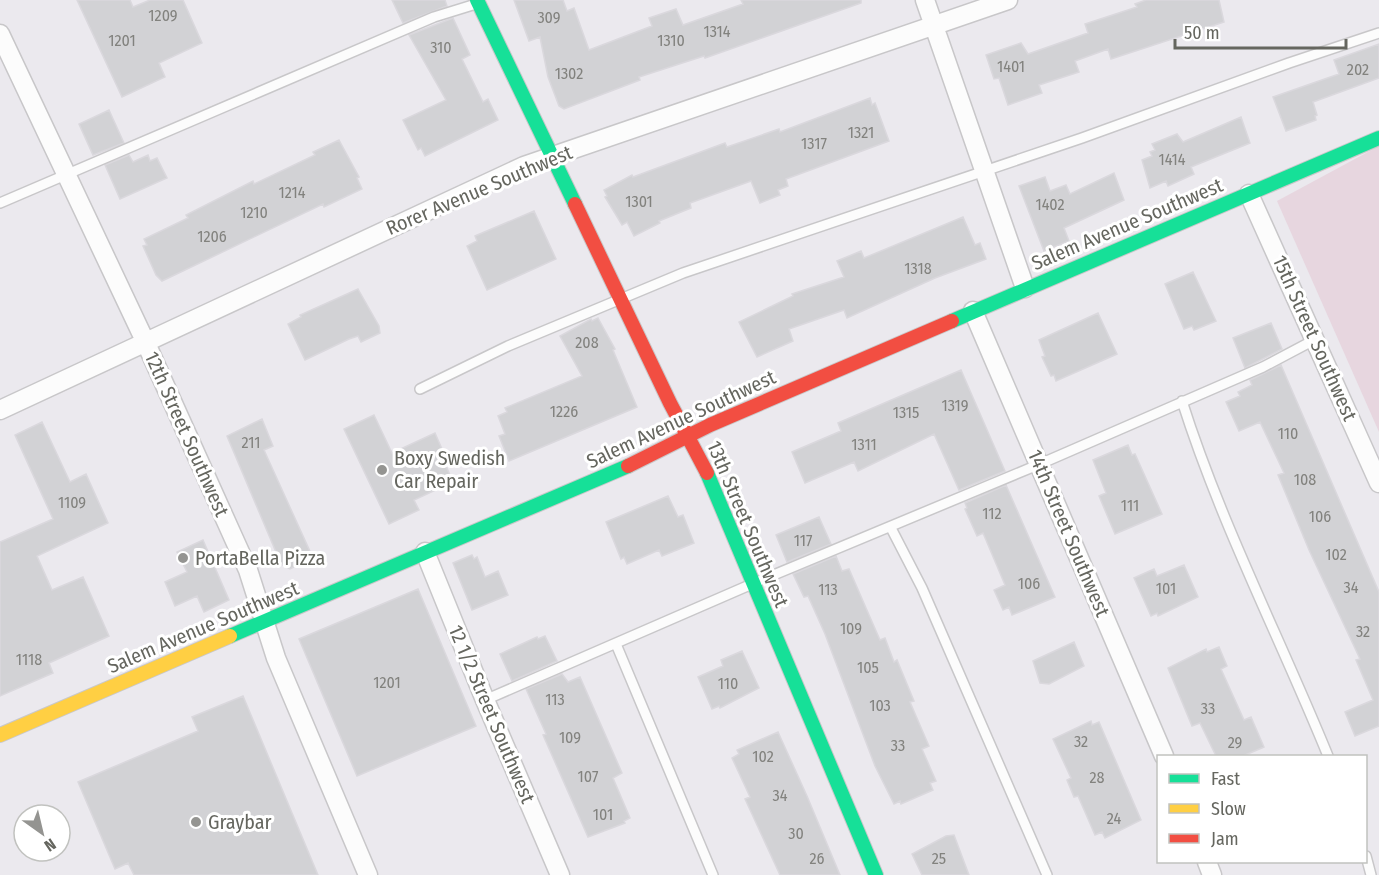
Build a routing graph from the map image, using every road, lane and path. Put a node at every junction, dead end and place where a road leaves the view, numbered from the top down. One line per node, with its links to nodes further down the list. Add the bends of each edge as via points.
1 (925, 0): 4 (street)
2 (1008, 0): 4 (street, Rorer Avenue Southwest)
3 (482, 1): 8 (street, 13th Street Southwest); 10 (lane, via 434,17)
4 (933, 26): 8 (street, Rorer Avenue Southwest); 9 (street)
5 (1379, 33): 9 (lane)
6 (0, 34): 10 (street, 12th Street Southwest)
7 (1379, 138): 11 (street, Salem Avenue Southwest)
8 (552, 156): 14 (street, 13th Street Southwest); 17 (street, Rorer Avenue Southwest)
9 (984, 171): 13 (street); 14 (lane, via 683,273)
10 (66, 176): 12 (lane); 17 (street, 12th Street Southwest)
11 (1249, 194): 13 (street, Salem Avenue Southwest); 16 (street, 15th Street Southwest)
12 (0, 203)
13 (1025, 288): 15 (street, Salem Avenue Southwest)
14 (622, 299): 18 (lane, via 508,346); 21 (street, 13th Street Southwest)
15 (973, 311): 21 (street, Salem Avenue Southwest); 22 (street, 14th Street Southwest)
16 (1316, 339): 19 (lane); 23 (street, 15th Street Southwest)
17 (145, 341): 20 (street, Rorer Avenue Southwest); 27 (street, 12th Street Southwest, via 248,570)
18 (420, 389)
19 (1182, 402): 22 (lane); 32 (lane, via 1237,550)
20 (0, 410)
21 (689, 436): 25 (street, Salem Avenue Southwest); 26 (street, 13th Street Southwest)
22 (1040, 464): 24 (lane); 31 (street, 14th Street Southwest)
23 (1379, 483)
24 (891, 528): 26 (lane); 37 (lane, via 926,598)
25 (425, 552): 27 (street, Salem Avenue Southwest); 29 (street, 12 1/2 Street Southwest)
26 (752, 584): 28 (lane); 36 (street, 13th Street Southwest)
27 (265, 622): 30 (street, Salem Avenue Southwest); 33 (street, 12th Street Southwest, via 276,658)
28 (616, 644): 29 (lane); 35 (lane)
29 (484, 700): 34 (street, 12 1/2 Street Southwest)
30 (0, 735)
31 (1164, 755)
32 (1328, 755)
33 (368, 875)
34 (560, 875)
35 (713, 875)
36 (876, 875)
37 (1047, 875)

